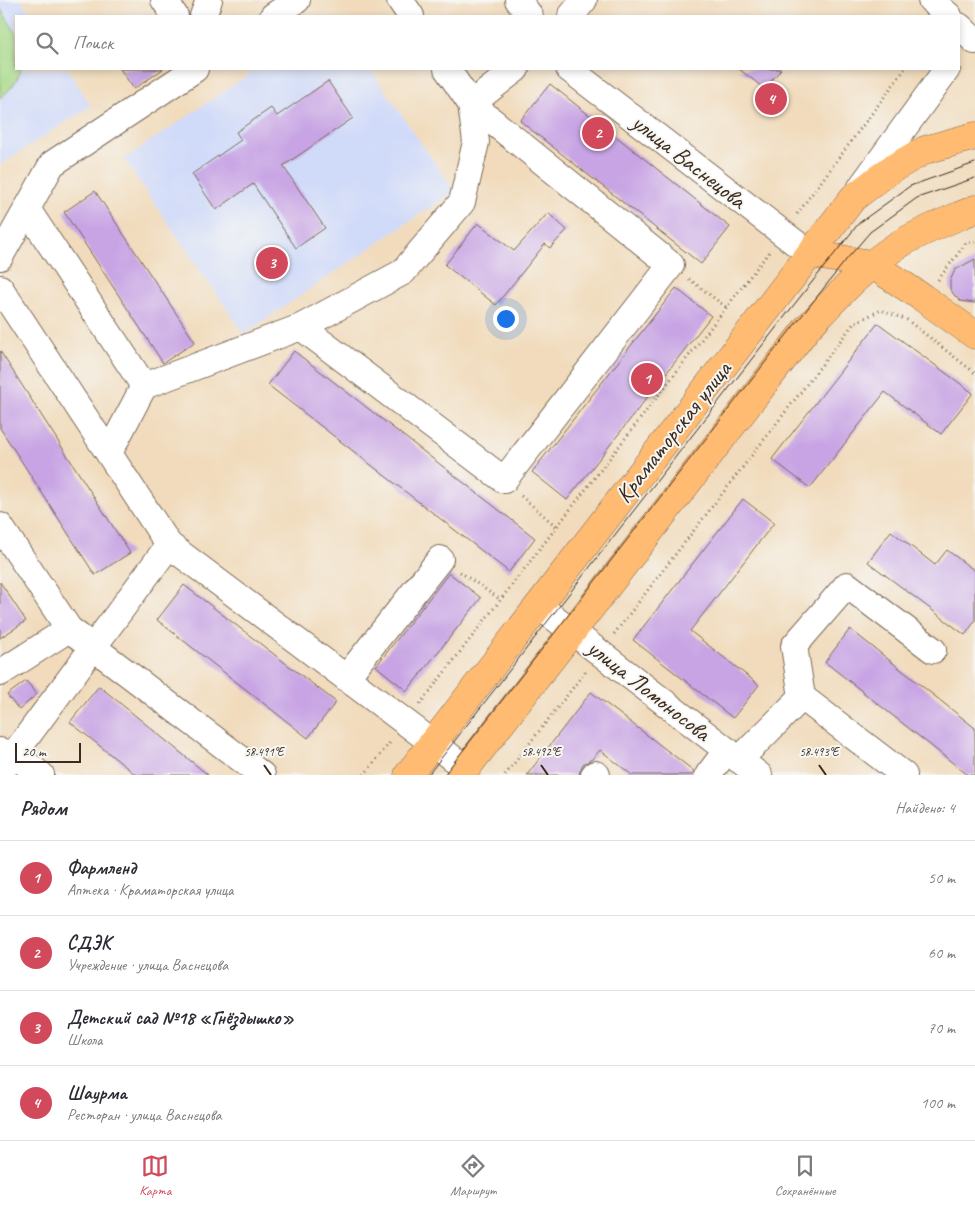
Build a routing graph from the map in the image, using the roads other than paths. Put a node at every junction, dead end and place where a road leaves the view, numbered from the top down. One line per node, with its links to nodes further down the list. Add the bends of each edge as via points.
1 (164, 0): 8 (street)
2 (209, 0): 9 (street)
3 (297, 0): 10 (street)
4 (400, 0): 11 (street)
5 (518, 0): 12 (street)
6 (584, 0): 13 (street)
7 (932, 0): 14 (street)
8 (174, 15)
9 (203, 15)
10 (274, 15)
11 (410, 15)
12 (529, 15)
13 (571, 15)
14 (948, 15)
15 (193, 70): 24 (street, via 52,164)
16 (448, 70): 20 (street)
17 (515, 70): 20 (street)
18 (569, 70): 25 (street, улица Васнецова)
19 (946, 70): 22 (street)
20 (471, 104): 29 (street, via 476,142 462,202 403,272); 29 (street, via 671,265 504,480)
21 (975, 136): 22 (main road, Краматорская улица, via 925,150 890,170)
22 (853, 198): 25 (main road, Краматорская улица)
23 (975, 209): 27 (main road, Краматорская улица, via 922,232)
24 (27, 210): 26 (street); 31 (street)
25 (810, 254): 27 (main road); 36 (main road, Краматорская улица)
26 (0, 257)
27 (871, 264): 30 (main road); 38 (main road, Краматорская улица, via 808,327)
28 (0, 288): 32 (street)
29 (301, 327): 31 (street)
30 (975, 335)
31 (144, 386): 32 (street)
32 (109, 453): 34 (street)
33 (0, 526): 37 (street)
34 (169, 545): 39 (street); 42 (street)
35 (440, 559): 42 (street)
36 (539, 606): 38 (street, улица Ломоносова); 44 (main road, Краматорская улица)
37 (69, 629): 39 (street); 41 (street)
38 (572, 631): 46 (street, улица Ломоносова); 47 (main road, Краматорская улица)
39 (94, 647): 45 (street); 49 (street)
40 (933, 650): 43 (street, via 847,584 794,646)
41 (0, 673)
42 (346, 678): 44 (street)
43 (802, 697): 46 (street); 52 (street)
44 (433, 743): 47 (street); 50 (main road, Краматорская улица)
45 (5, 760): 48 (street)
46 (742, 762): 51 (street)
47 (463, 772)
48 (41, 775)
49 (262, 775)
50 (408, 775)
51 (708, 775)
52 (904, 775)

